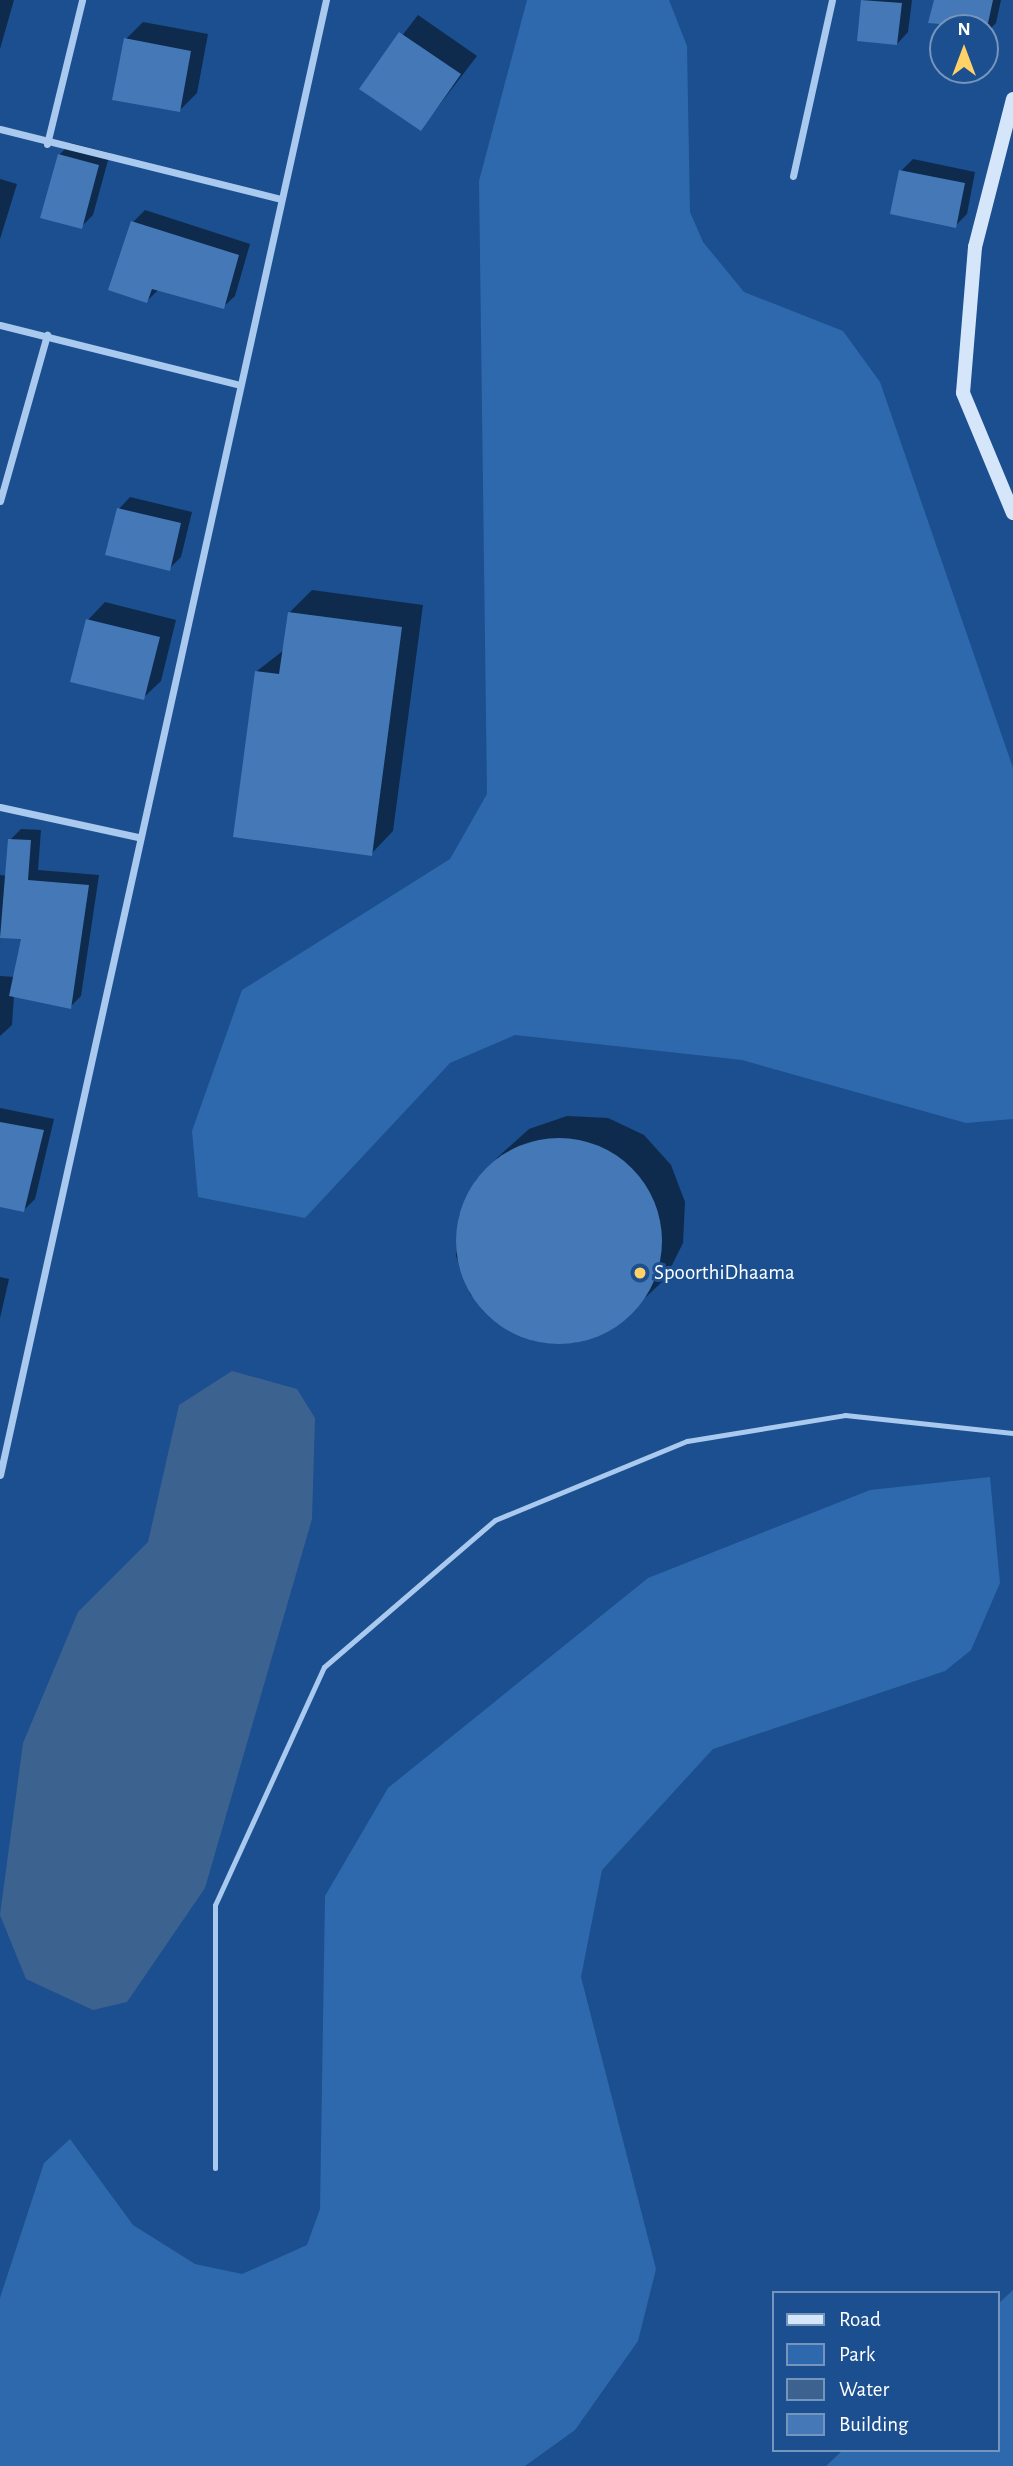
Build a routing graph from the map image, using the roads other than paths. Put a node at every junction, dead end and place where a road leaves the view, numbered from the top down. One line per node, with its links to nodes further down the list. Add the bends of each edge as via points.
1 (82, 0): 6 (street)
2 (326, 0): 8 (street)
3 (832, 0): 7 (street)
4 (1013, 99): 13 (street, via 975,247 963,393)
5 (0, 129): 6 (street)
6 (47, 144): 8 (street)
7 (793, 176)
8 (280, 199): 11 (street)
9 (0, 325): 10 (street)
10 (47, 335): 11 (street); 12 (street)
11 (237, 384): 15 (street)
12 (0, 501)
13 (1013, 513)
14 (0, 807): 15 (street)
15 (138, 837): 17 (street)
16 (1013, 1433): 18 (lane, via 845,1415 687,1441 495,1520 324,1667 215,1905)
17 (0, 1475)
18 (215, 2168)

